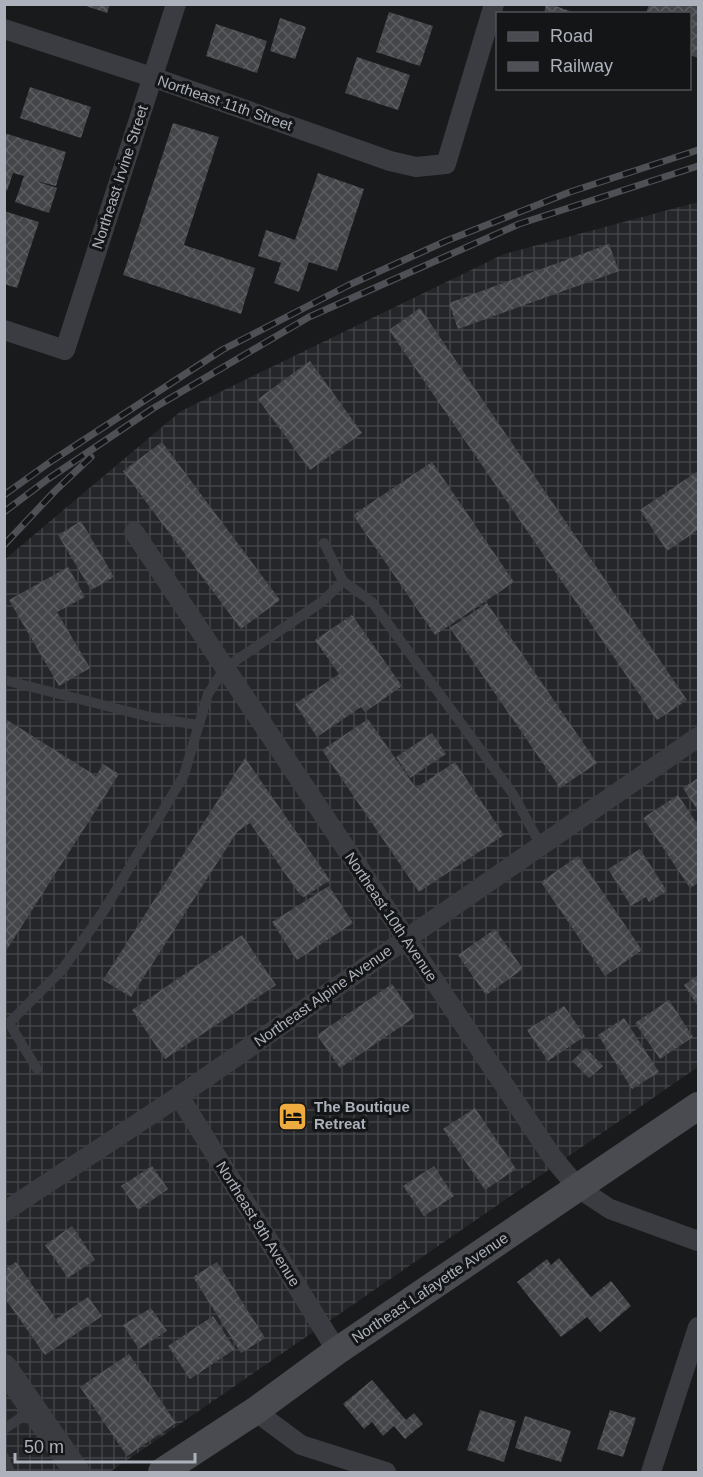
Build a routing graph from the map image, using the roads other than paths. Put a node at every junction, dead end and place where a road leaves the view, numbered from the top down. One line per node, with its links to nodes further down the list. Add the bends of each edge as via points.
1 (176, 4): 4 (street, Northeast Irvine Street)
2 (494, 4): 4 (street, Northeast 11th Street, via 446,164 416,167 390,161)
3 (4, 29): 4 (street, Northeast 11th Street)
4 (152, 77): 5 (street, Northeast Irvine Street, via 65,350)
5 (4, 330)
6 (134, 532): 9 (street, Northeast 10th Avenue)
7 (324, 543): 8 (lane)
8 (343, 581): 9 (lane, via 323,601); 13 (lane, via 372,602 513,794)
9 (225, 668): 11 (lane, via 208,694); 14 (street, Northeast 10th Avenue)
10 (4, 680): 11 (lane)
11 (198, 726): 15 (lane, via 184,775 105,909 62,970)
12 (699, 737): 13 (street, Northeast Alpine Avenue)
13 (541, 846): 14 (street, Northeast Alpine Avenue)
14 (405, 939): 17 (street, Northeast Alpine Avenue); 19 (street, Northeast 10th Avenue, via 553,1158)
15 (7, 1023): 16 (lane)
16 (37, 1069)
17 (179, 1096): 20 (street, Northeast Alpine Avenue); 23 (street, Northeast 9th Avenue)
18 (699, 1106): 19 (main road, Northeast Lafayette Avenue)
19 (578, 1188): 21 (street, Northeast 10th Avenue, via 610,1209); 23 (main road, Northeast Lafayette Avenue)
20 (4, 1212)
21 (699, 1241)
22 (699, 1327): 33 (street)
23 (337, 1351): 26 (main road, Northeast Lafayette Avenue)
24 (4, 1366): 25 (street)
25 (33, 1409): 27 (lane); 30 (street)
26 (255, 1411): 31 (main road, Northeast Lafayette Avenue); 32 (street, via 301,1445)
27 (4, 1429)
28 (4, 1457): 29 (lane)
29 (10, 1473)
30 (77, 1473)
31 (162, 1473)
32 (386, 1473)
33 (651, 1473)

